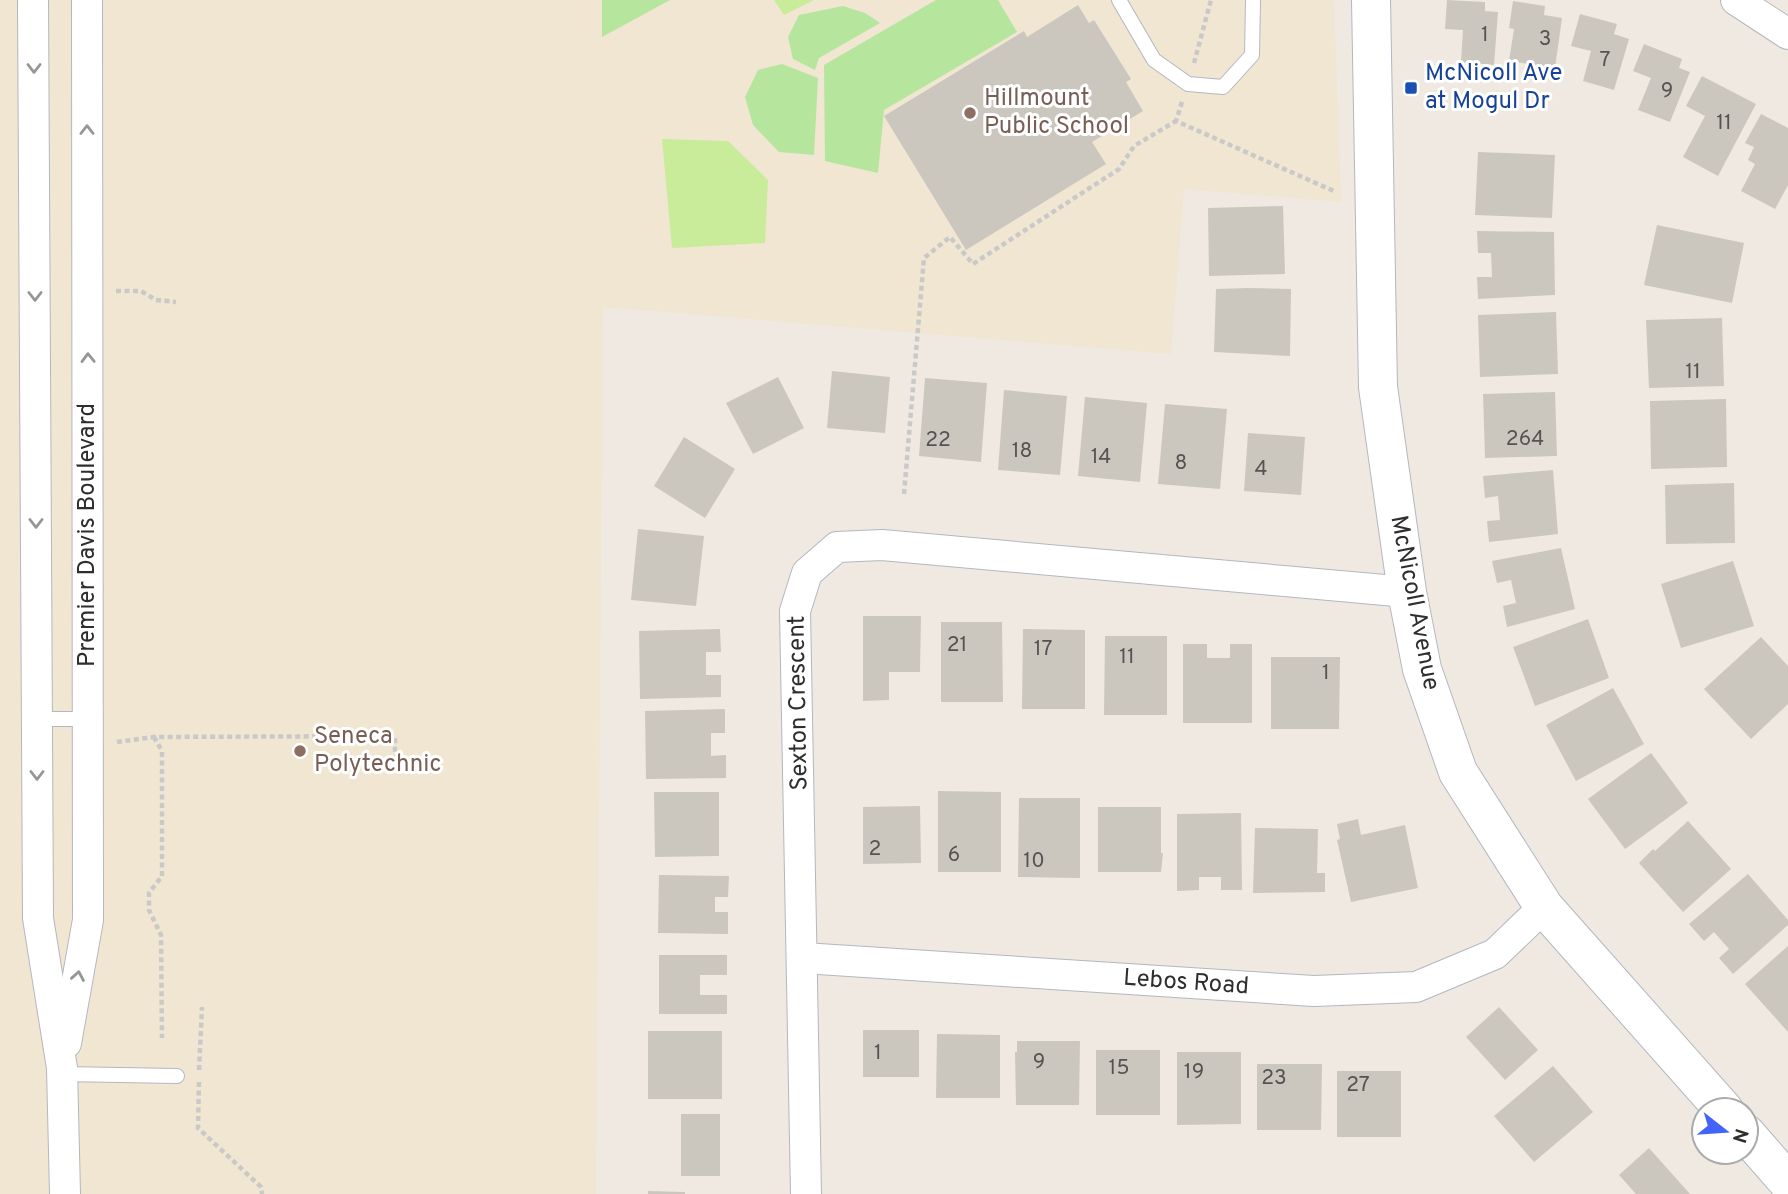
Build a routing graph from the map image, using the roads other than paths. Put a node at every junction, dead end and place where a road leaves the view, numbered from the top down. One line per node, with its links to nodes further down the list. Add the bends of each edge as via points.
1 (33, 0): 9 (street, Premier Davis Boulevard, one-way to 9)
2 (87, 0): 10 (street, Premier Davis Boulevard, one-way to 2)
3 (1119, 0): 4 (lane, via 1154,60 1188,85 1223,87 1252,55)
4 (1253, 0)
5 (1371, 0): 8 (street, McNicoll Avenue, via 1378,387)
6 (1736, 0): 7 (street)
7 (1788, 34)
8 (1407, 592): 11 (street, McNicoll Avenue, via 1422,670 1458,772); 12 (street, Sexton Crescent, via 882,545 837,547 807,573 796,611)
9 (37, 719): 10 (lane); 13 (street, Premier Davis Boulevard, one-way to 13, via 38,918)
10 (88, 719): 13 (street, Premier Davis Boulevard, one-way to 10, via 88,920)
11 (1544, 907): 12 (street, Lebos Road, via 1495,954 1416,987 1314,991); 15 (street, McNicoll Avenue)
12 (803, 958): 19 (street, Sexton Crescent)
13 (62, 1071): 14 (lane); 18 (street, Premier Davis Boulevard)
14 (177, 1076)
15 (1712, 1096)
16 (1760, 1150): 17 (street)
17 (1788, 1182)
18 (65, 1194)
19 (806, 1194)

